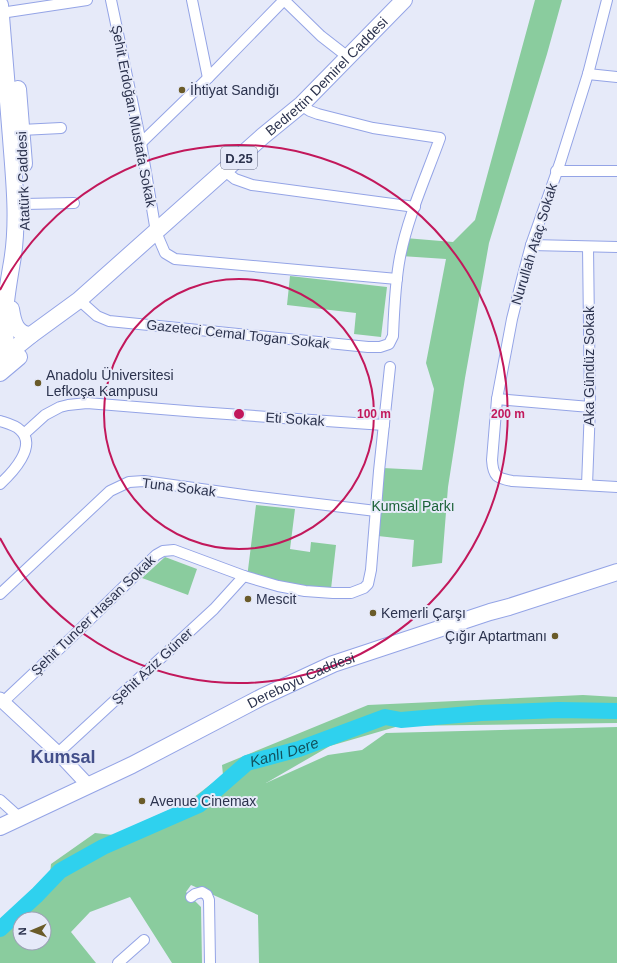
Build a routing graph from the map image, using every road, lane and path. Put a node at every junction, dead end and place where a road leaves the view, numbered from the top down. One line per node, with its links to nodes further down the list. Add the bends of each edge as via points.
1 (87, 0): 7 (street)
2 (112, 0): 16 (street, Şehit Erdoğan Mustafa Sokak)
3 (192, 0): 11 (street)
4 (284, 0): 8 (street, via 321,36); 11 (street)
5 (404, 0): 8 (main road, Bedrettin Demirel Caddesi / D.25)
6 (607, 0): 9 (street, Nurullah Ataç Sokak)
7 (6, 8): 12 (main road, Atatürk Caddesi)
8 (348, 57): 13 (main road, Bedrettin Demirel Caddesi / D.25)
9 (588, 74): 10 (street); 18 (street, Nurullah Ataç Sokak)
10 (617, 77)
11 (208, 78): 16 (street)
12 (8, 80): 15 (main road, Atatürk Caddesi); 29 (main road, Atatürk Caddesi, via 15,219 12,262)
13 (301, 105): 17 (main road, Bedrettin Demirel Caddesi / D.25); 22 (street, via 310,112 374,128 440,138)
14 (62, 128): 15 (street)
15 (22, 130): 21 (main road, Atatürk Caddesi)
16 (141, 143): 23 (street, Şehit Erdoğan Mustafa Sokak)
17 (225, 170): 22 (street, via 235,179 252,185); 23 (main road, Bedrettin Demirel Caddesi / D.25)
18 (556, 171): 19 (street); 24 (street, Nurullah Ataç Sokak)
19 (617, 171)
20 (74, 203): 21 (street)
21 (24, 204): 29 (main road, Atatürk Caddesi, via 22,266)
22 (415, 207): 27 (street)
23 (156, 232): 27 (street, Şehit Erdoğan Mustafa Sokak, via 165,253 175,259); 28 (main road, Bedrettin Demirel Caddesi / D.25)
24 (531, 245): 25 (street); 33 (street, Nurullah Ataç Sokak, via 512,319)
25 (588, 247): 26 (street); 34 (street, Aka Gündüz Sokak)
26 (617, 247)
27 (397, 279): 28 (street, Gazeteci Cemal Togan Sokak, via 392,341 380,347 110,321)
28 (73, 305): 30 (main road, Bedrettin Demirel Caddesi / D.25); 31 (main road, Bedrettin Demirel Caddesi / D.25, via 38,341)
29 (3, 310): 30 (main road, via 13,320 17,329 23,334); 31 (main road, Atatürk Caddesi, via 2,336)
30 (31, 335): 31 (main road, Bedrettin Demirel Caddesi / D.25)
31 (8, 360)
32 (390, 366): 36 (street)
33 (498, 399): 34 (street); 39 (street, Nurullah Ataç Sokak, via 493,450 493,469 496,476 512,482)
34 (590, 407): 39 (street, Aka Gündüz Sokak)
35 (0, 421): 37 (street, via 19,429)
36 (384, 425): 37 (street, Eti Sokak, via 87,403 60,407 45,415); 41 (street)
37 (24, 434): 38 (street, via 24,453 16,467)
38 (0, 484)
39 (587, 485): 40 (street)
40 (617, 487)
41 (376, 511): 43 (street, Şehit Tuncer Hasan Sokak, via 370,577 364,588 338,594 292,589); 44 (street, Tuna Sokak, via 152,482 129,482 110,491)
42 (617, 572): 47 (main road, Dereboyu Caddesi, via 333,664)
43 (244, 576): 45 (street, Şehit Tuncer Hasan Sokak, via 177,551 166,550 159,553); 46 (street, Şehit Aziz Güner, via 214,609)
44 (0, 594)
45 (2, 700): 46 (street)
46 (58, 753): 47 (street)
47 (88, 785): 49 (main road, Dereboyu Caddesi)
48 (0, 800): 49 (street)
49 (20, 818): 50 (main road, Dereboyu Caddesi)
50 (0, 827)
51 (191, 897): 54 (street, via 202,892 209,900)
52 (144, 940): 53 (street)
53 (118, 963)
54 (210, 963)

